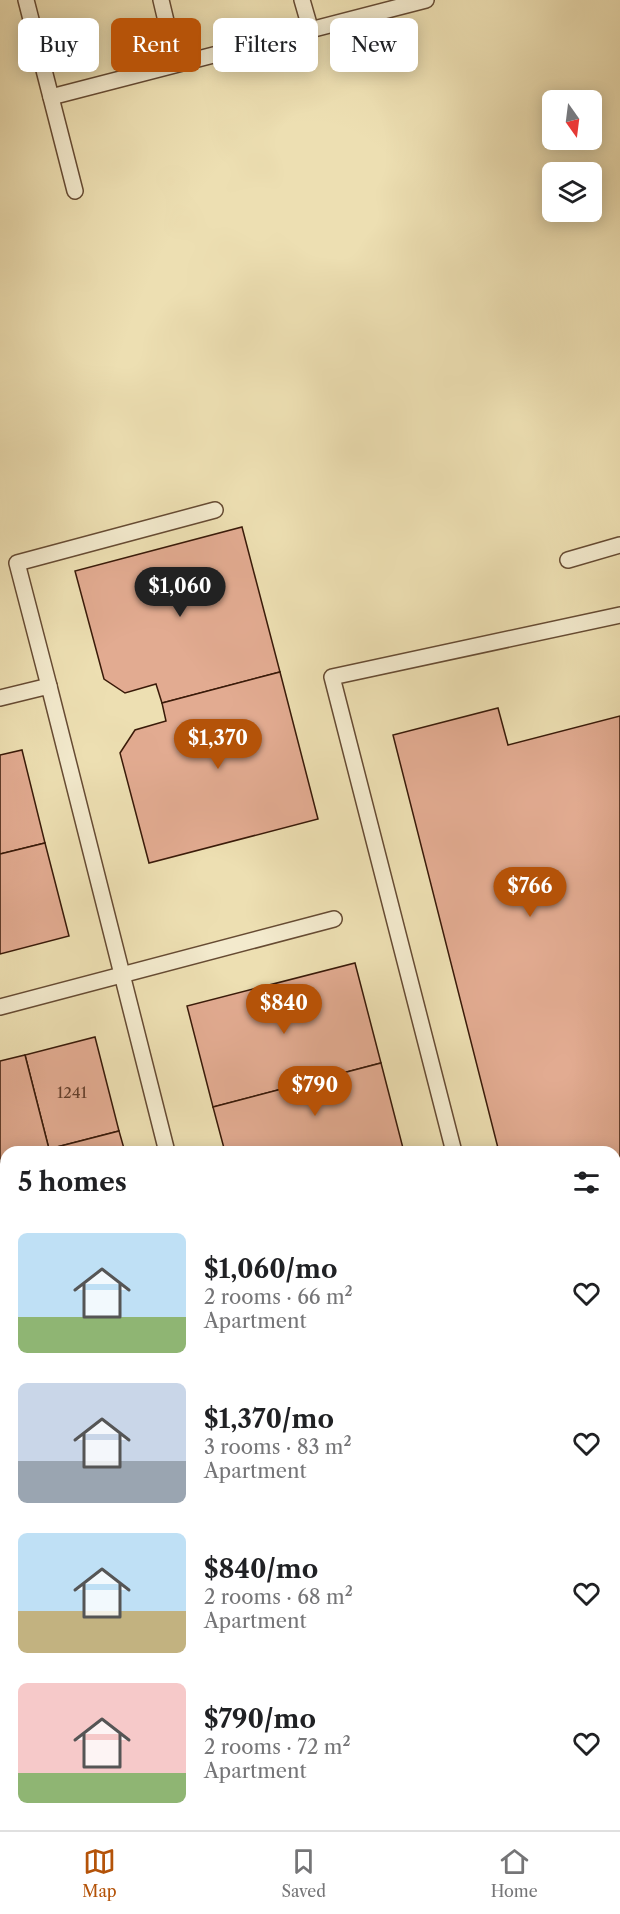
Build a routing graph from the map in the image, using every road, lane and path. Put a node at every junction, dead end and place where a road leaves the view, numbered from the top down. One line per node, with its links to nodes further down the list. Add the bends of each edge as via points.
1 (26, 0): 9 (lane)
2 (161, 0): 5 (lane)
3 (302, 0): 6 (lane)
4 (426, 0): 7 (lane)
5 (165, 18)
6 (307, 18)
7 (318, 29)
8 (142, 72): 9 (lane)
9 (51, 96): 10 (lane)
10 (75, 192)
11 (215, 510): 15 (lane, via 17,563)
12 (620, 545): 13 (lane)
13 (568, 560)
14 (620, 615): 21 (lane, via 332,677)
15 (49, 686): 16 (lane); 18 (lane)
16 (0, 698)
17 (334, 920): 18 (lane)
18 (122, 975): 19 (lane); 20 (lane)
19 (0, 1007)
20 (165, 1146)
21 (452, 1146)

